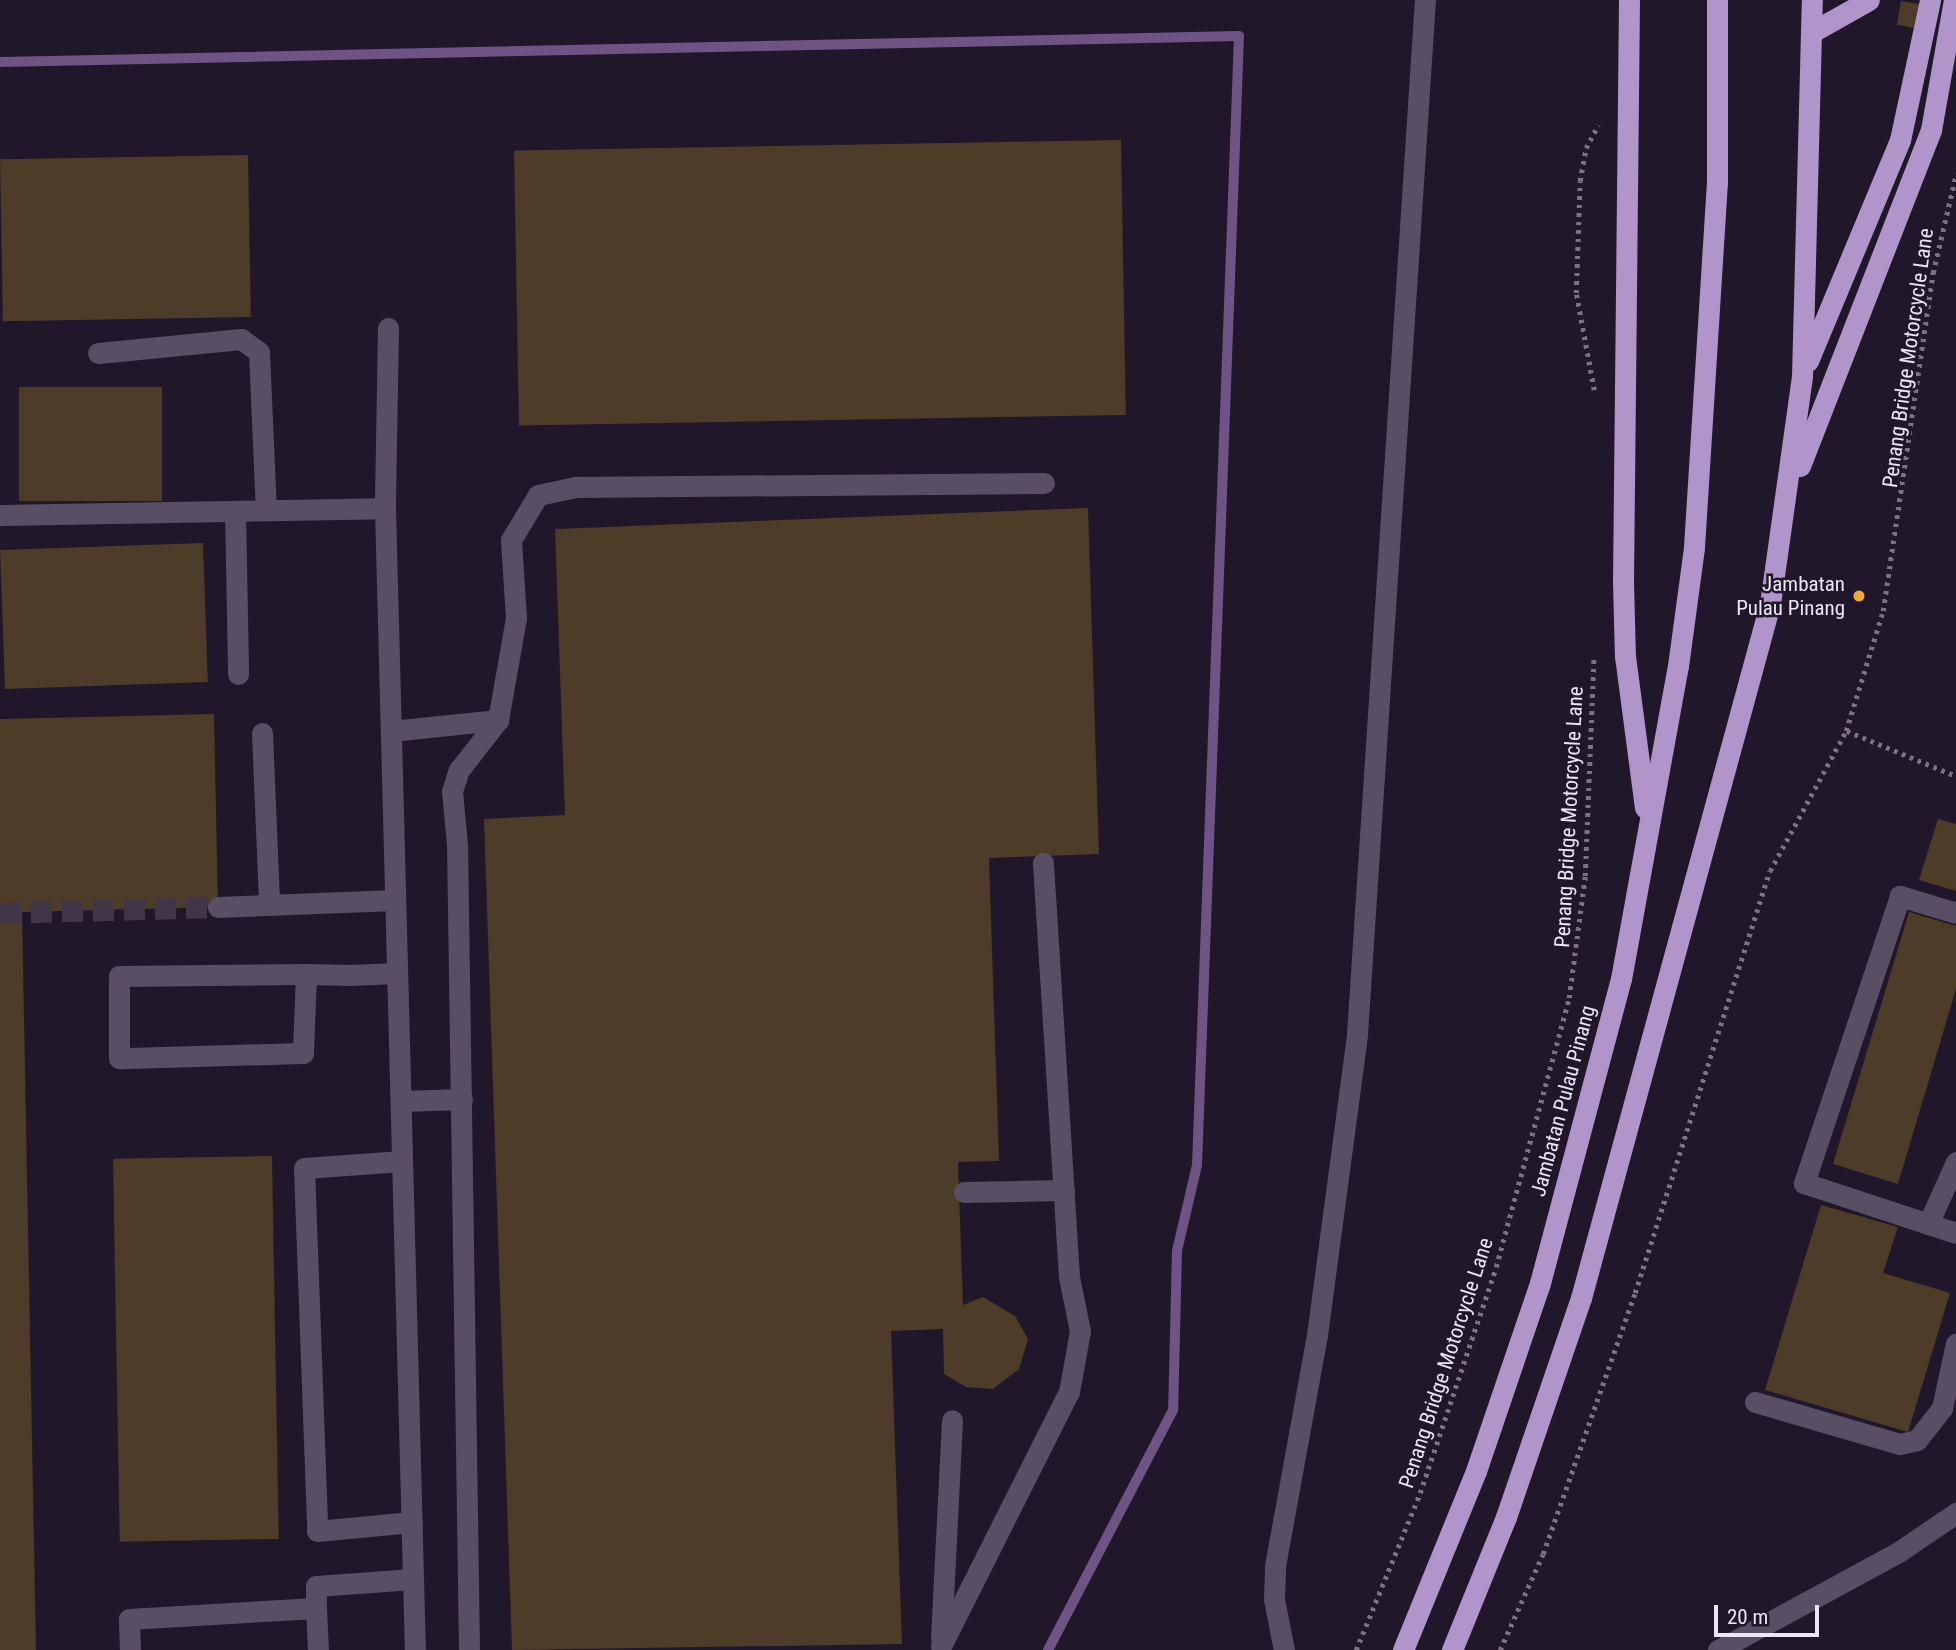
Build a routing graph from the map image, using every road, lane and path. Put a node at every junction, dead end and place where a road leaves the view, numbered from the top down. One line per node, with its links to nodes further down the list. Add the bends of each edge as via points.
1 (1425, 0): 56 (street, via 1356,1047 1317,1335 1275,1566 1274,1599)
2 (1629, 0): 9 (highway)
3 (1717, 0): 28 (highway, Jambatan Pulau Pinang, via 1717,182 1705,427 1678,666)
4 (1812, 0): 8 (highway)
5 (1869, 0): 8 (highway)
6 (1930, 0): 13 (highway, via 1900,140)
7 (1954, 0): 16 (highway, via 1931,130)
8 (1812, 32): 13 (highway)
9 (1627, 94): 14 (path, via 1599,123 1586,148 1580,181 1576,293); 28 (highway, via 1624,643)
10 (1956, 174): 25 (path, Penang Bridge Motorcycle Lane, via 1933,273 1883,611)
11 (388, 328): 17 (street)
12 (98, 353): 18 (street, via 241,339 259,352)
13 (1802, 376): 16 (highway)
14 (1595, 397)
15 (1044, 483): 23 (street, via 576,487 538,495 511,540 516,618)
16 (1790, 491): 59 (highway, via 1770,604 1581,1298 1506,1517)
17 (385, 508): 18 (street); 24 (street)
18 (266, 510): 19 (street)
19 (235, 511): 20 (street); 22 (street)
20 (0, 515)
21 (1594, 645): 57 (path, Penang Bridge Motorcycle Lane, via 1580,940 1544,1098 1496,1267 1420,1493)
22 (238, 674)
23 (498, 720): 24 (street); 36 (street, via 459,770 452,792)
24 (391, 731): 30 (street)
25 (1846, 731): 27 (path); 60 (path, Penang Bridge Motorcycle Lane, via 1770,870 1635,1293 1543,1554)
26 (262, 733): 31 (street)
27 (1956, 776)
28 (1647, 831): 58 (highway, Jambatan Pulau Pinang, via 1621,979 1540,1283 1476,1471)
29 (1043, 863): 40 (street)
30 (395, 900): 31 (street); 34 (street)
31 (269, 902): 32 (street)
32 (218, 907)
33 (1956, 913): 42 (street, via 1900,896 1804,1183)
34 (397, 973): 35 (street); 37 (street)
35 (306, 974): 35 (street, via 303,1053 119,1058 119,976)
36 (462, 1099): 37 (street); 55 (street)
37 (401, 1101): 38 (street)
38 (402, 1161): 48 (street); 48 (street, via 304,1168 317,1531)
39 (1956, 1162): 42 (street)
40 (1064, 1190): 41 (street); 51 (street, via 1069,1276 1080,1331 1069,1392)
41 (964, 1192)
42 (1928, 1224): 43 (street)
43 (1956, 1233)
44 (1956, 1343): 45 (street, via 1942,1408 1917,1440 1900,1444)
45 (1755, 1402)
46 (952, 1420): 51 (street)
47 (1956, 1513): 61 (street, via 1900,1551)
48 (412, 1522): 49 (street)
49 (413, 1580): 50 (street, via 316,1586); 54 (street)
50 (316, 1608): 52 (street, via 129,1619); 53 (street)
51 (940, 1648)
52 (130, 1650)
53 (318, 1650)
54 (415, 1650)
55 (469, 1650)
56 (1284, 1650)
57 (1356, 1650)
58 (1403, 1650)
59 (1452, 1650)
60 (1500, 1650)
61 (1718, 1650)

